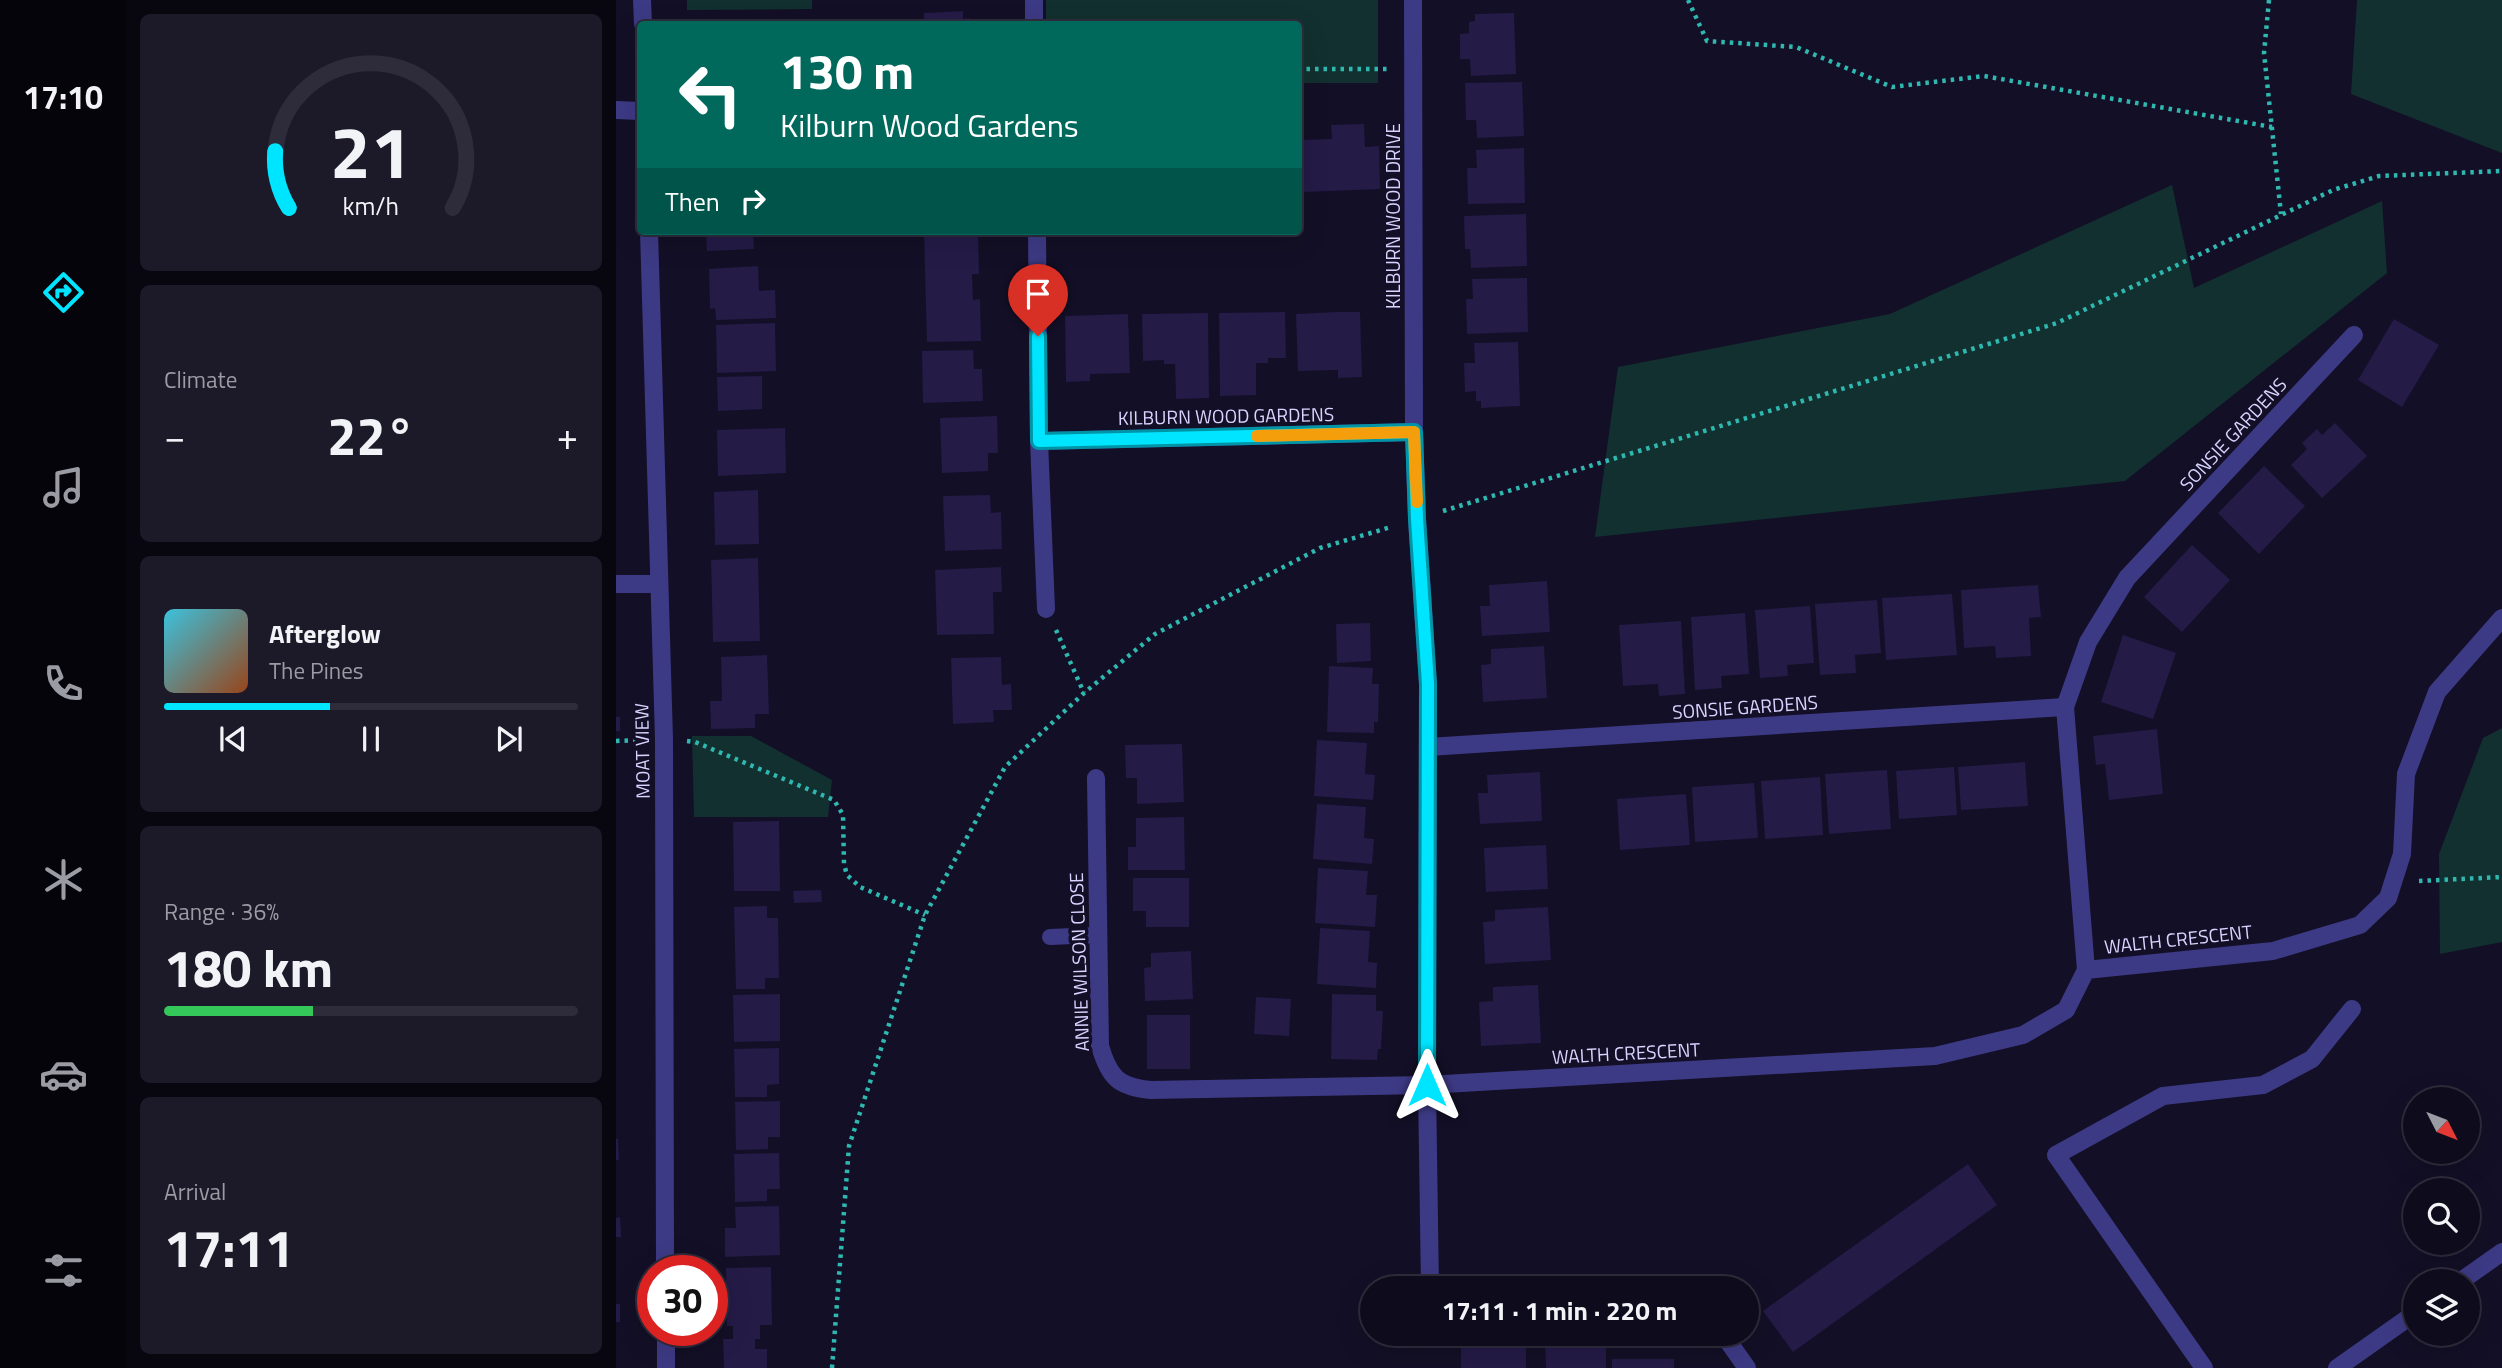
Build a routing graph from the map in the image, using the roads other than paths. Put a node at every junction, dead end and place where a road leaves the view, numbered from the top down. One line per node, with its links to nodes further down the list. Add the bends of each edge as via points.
1 (642, 0): 4 (street)
2 (1034, 0): 5 (street)
3 (1413, 0): 11 (street, KILBURN WOOD DRIVE)
4 (643, 21)
5 (1034, 21)
6 (616, 110): 7 (street)
7 (637, 111)
8 (649, 235): 14 (street, MOAT VIEW)
9 (1037, 235): 12 (street)
10 (2354, 335): 17 (street, SONSIE GARDENS, via 2127,578 2088,642)
11 (1414, 432): 12 (street, KILBURN WOOD GARDENS); 18 (street, KILBURN WOOD DRIVE)
12 (1039, 441): 15 (street)
13 (616, 584): 14 (street)
14 (659, 584): 26 (street, MOAT VIEW, via 664,739)
15 (1046, 609)
16 (2502, 618): 22 (street, WALTH CRESCENT, via 2437,692 2406,774 2402,854 2388,898 2360,925 2273,951)
17 (2065, 708): 18 (street, SONSIE GARDENS); 22 (street, SONSIE GARDENS)
18 (1429, 747): 24 (street, KILBURN WOOD DRIVE)
19 (1096, 778): 20 (street, ANNIE WILSON CLOSE)
20 (1097, 935): 21 (lane); 24 (street, ANNIE WILSON CLOSE, via 1100,1046 1115,1079 1129,1088)
21 (1050, 937)
22 (2086, 970): 24 (street, WALTH CRESCENT, via 2066,1010 2024,1035 1935,1056)
23 (2352, 1009): 34 (street, via 2312,1059 2263,1085 2163,1096 2056,1155)
24 (1427, 1085): 28 (street, KILBURN WOOD DRIVE)
25 (2502, 1252): 27 (street)
26 (665, 1255)
27 (2478, 1269)
28 (1430, 1276)
29 (2403, 1321): 35 (street)
30 (666, 1346): 32 (street)
31 (1731, 1346): 33 (street)
32 (666, 1368)
33 (1747, 1368)
34 (2204, 1368)
35 (2337, 1368)

